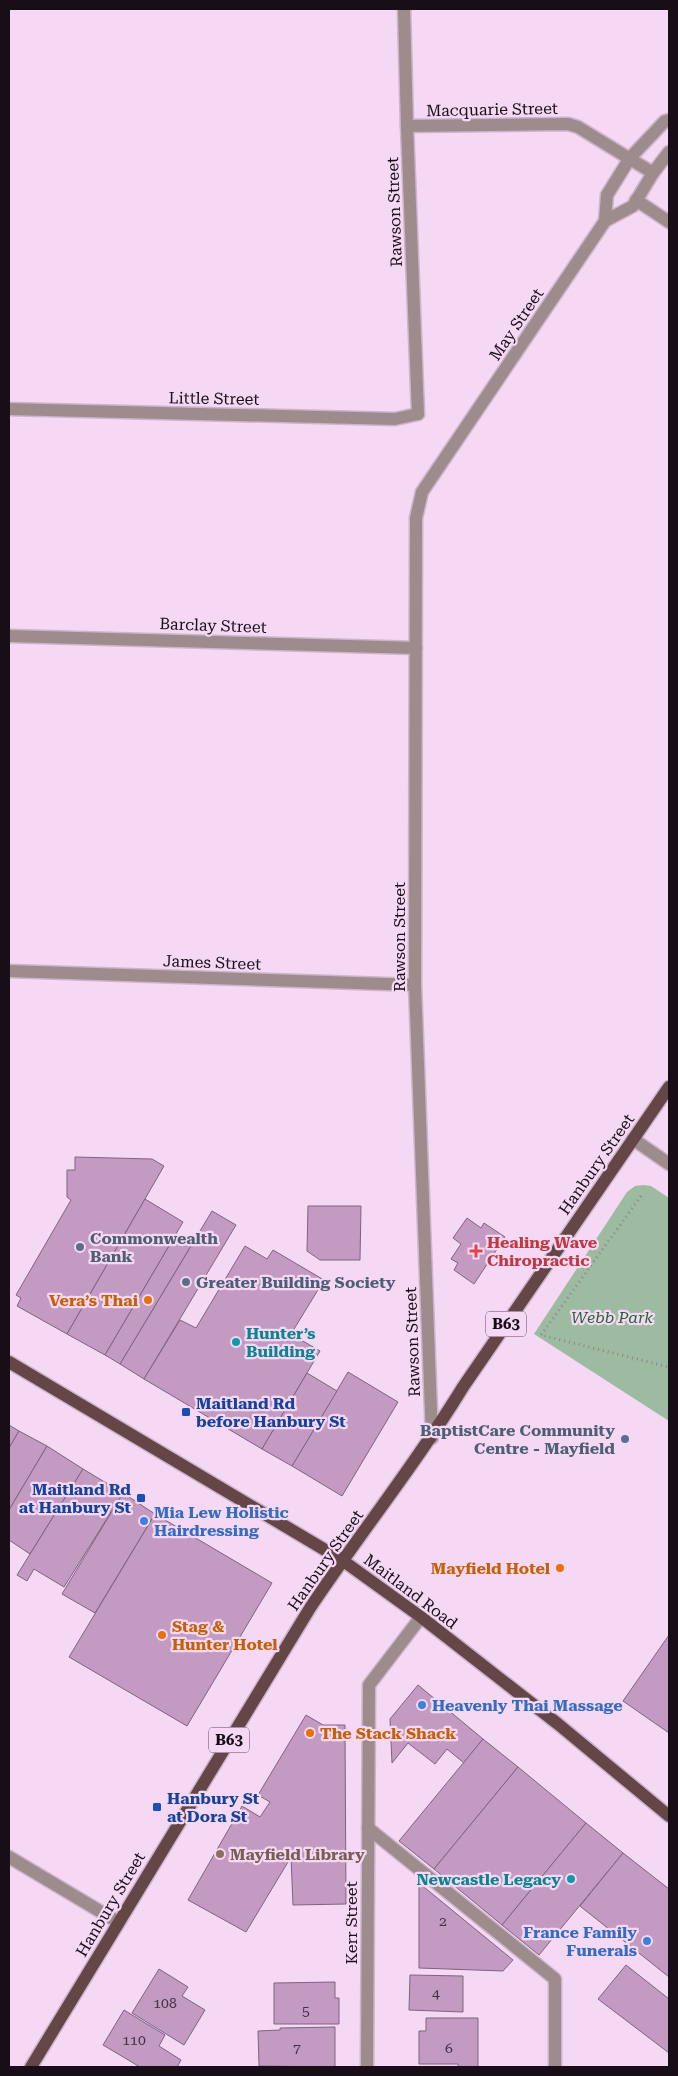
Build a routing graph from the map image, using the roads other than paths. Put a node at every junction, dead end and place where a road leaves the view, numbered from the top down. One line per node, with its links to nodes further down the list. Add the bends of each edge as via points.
1 (404, 9): 3 (street, Rawson Street)
2 (669, 120): 5 (street)
3 (407, 126): 5 (street, Macquarie Street, via 568,124); 11 (street, Rawson Street)
4 (669, 152): 6 (street)
5 (630, 158): 6 (street, Macquarie Street); 8 (street, May Street, via 607,195)
6 (653, 173): 7 (street, May Street)
7 (636, 200): 8 (street, May Street, via 633,206); 9 (street)
8 (605, 221): 12 (street, May Street)
9 (669, 222)
10 (9, 409): 11 (street, Little Street, via 395,419)
11 (418, 414)
12 (453, 445): 14 (street, Rawson Street, via 422,492 416,518)
13 (9, 636): 14 (street, Barclay Street)
14 (416, 648): 16 (street, Rawson Street)
15 (9, 971): 16 (street, James Street)
16 (415, 986): 21 (street, Rawson Street)
17 (669, 1086): 18 (main road, Hanbury Street / B63)
18 (634, 1139): 19 (street); 21 (main road, Hanbury Street / B63, via 462,1387)
19 (669, 1164)
20 (9, 1362): 22 (main road, Maitland Road)
21 (432, 1438): 22 (main road, Hanbury Street / B63)
22 (342, 1560): 23 (main road, Maitland Road); 27 (main road, Hanbury Street / B63)
23 (421, 1617): 24 (main road, Maitland Road); 25 (street, Kerr Street, via 369,1685)
24 (669, 1816)
25 (368, 1828): 29 (street, Kerr Street); 30 (street, via 554,1979)
26 (9, 1857): 27 (street)
27 (118, 1922): 28 (main road, Hanbury Street / B63)
28 (31, 2067)
29 (367, 2067)
30 (554, 2067)

